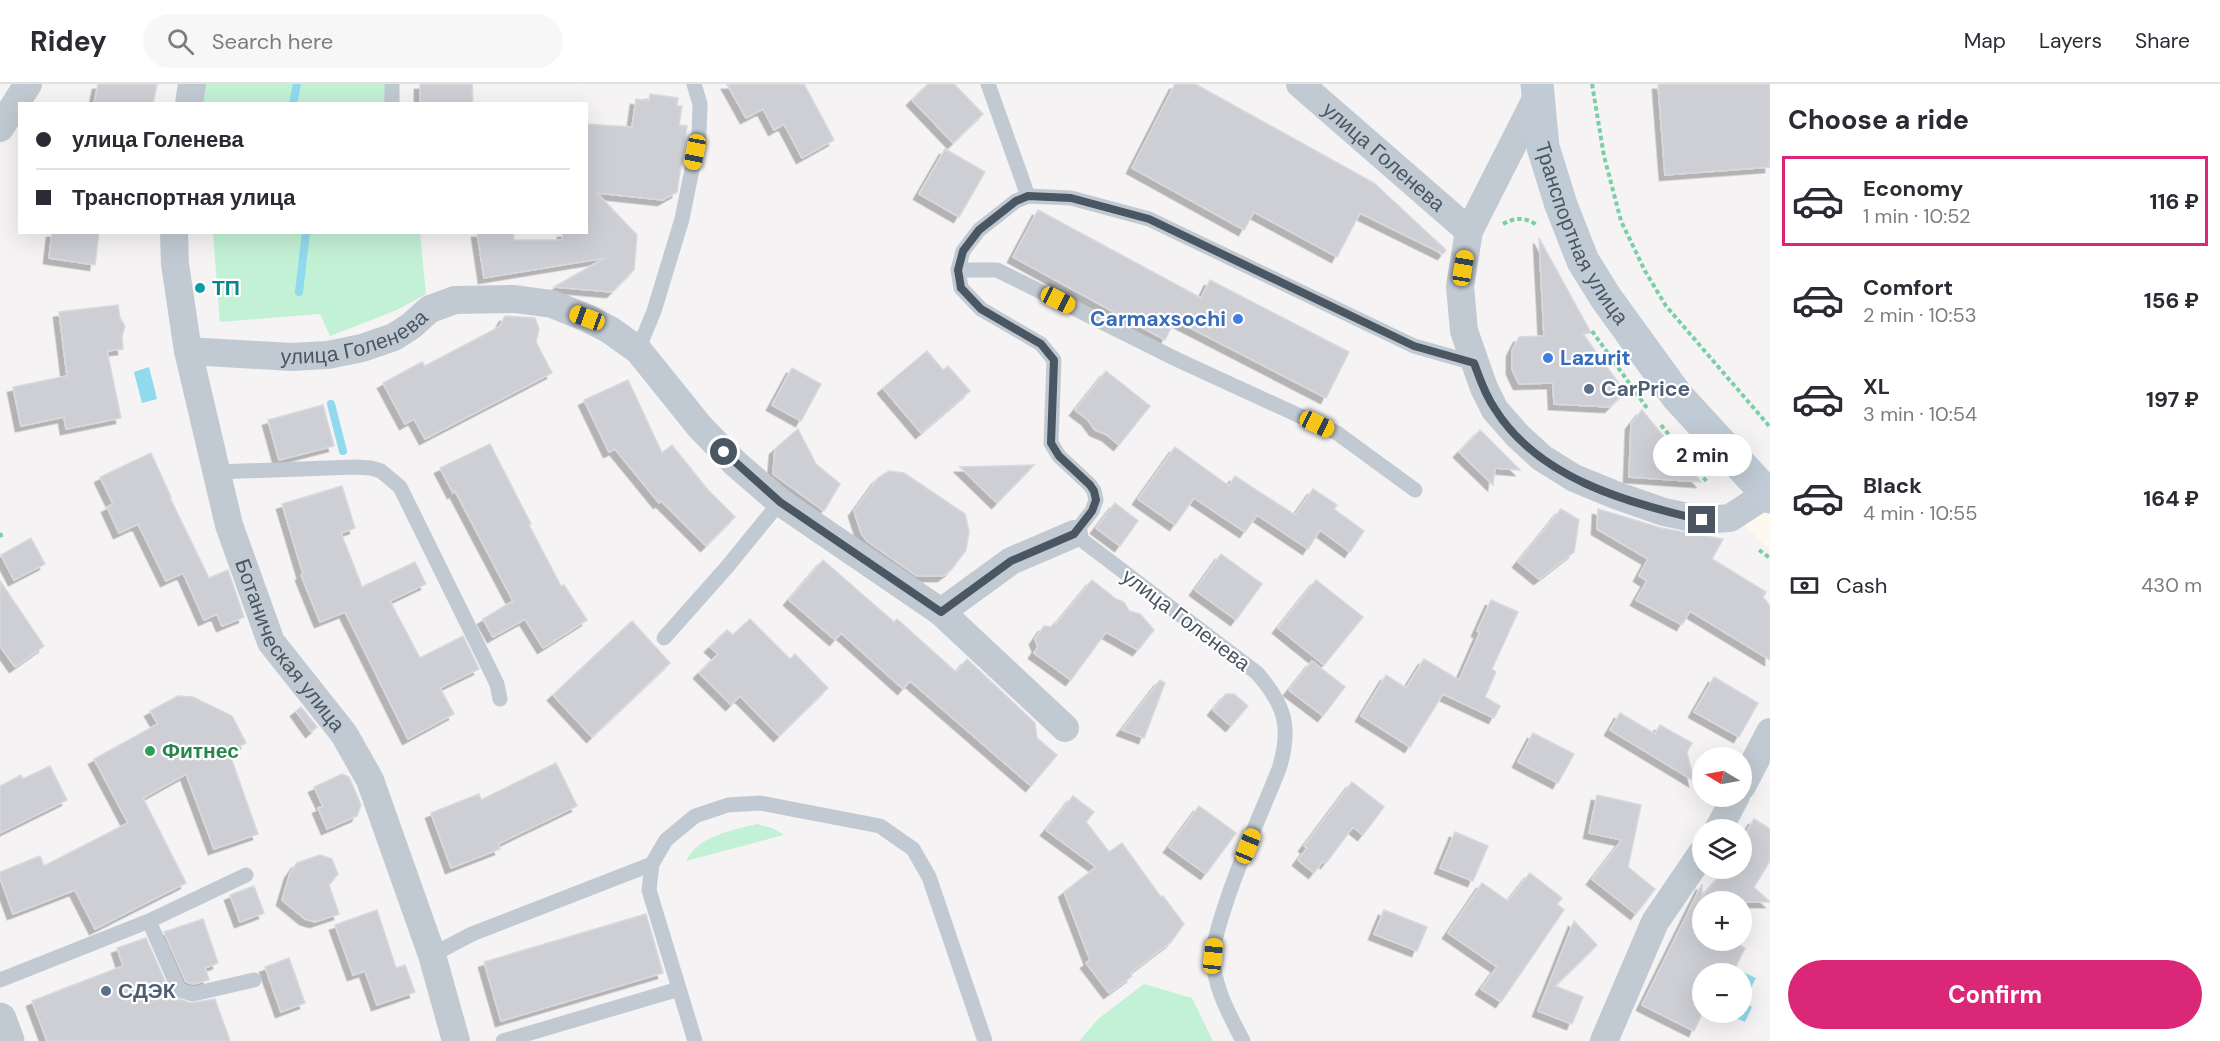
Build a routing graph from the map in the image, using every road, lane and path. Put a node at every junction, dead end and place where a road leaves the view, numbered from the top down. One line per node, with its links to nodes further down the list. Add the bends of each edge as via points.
1 (28, 84): 11 (street)
2 (192, 84): 9 (street)
3 (392, 84): 10 (lane)
4 (694, 84): 16 (lane, via 699,104 699,135 682,219)
5 (988, 84): 12 (lane)
6 (1299, 84): 13 (street, улица Голенева)
7 (1592, 84): 19 (path, via 1604,156 1621,221 1645,271 1666,306)
8 (1537, 91): 13 (street, Транспортная улица); 22 (main road, Транспортная улица, via 1543,147 1583,261 1677,396)
9 (189, 102)
10 (392, 102)
11 (0, 128)
12 (1028, 196): 15 (lane, via 1008,206 979,230 963,251); 18 (lane, via 1071,198 1149,219 1414,346)
13 (1468, 231): 18 (street, Транспортная улица, via 1460,286 1464,331)
14 (174, 234): 17 (street, Ботаническая улица)
15 (958, 270): 21 (lane, via 997,270 1337,433); 24 (lane, via 961,288 981,309 1041,344 1054,360 1051,443 1090,485 1096,500)
16 (638, 350): 17 (street, улица Голенева, via 610,330 552,304 475,298 435,307 394,337 327,355 291,357); 23 (street, улица Голенева, via 700,427)
17 (188, 351): 20 (street, Ботаническая улица)
18 (1474, 363): 22 (street, Транспортная улица, via 1495,410 1542,458 1574,478 1664,512 1702,520 1730,518)
19 (1770, 427)
20 (216, 472): 29 (lane, via 355,467 381,471 390,477 400,486); 37 (street, Ботаническая улица, via 229,525 271,642 344,734 362,764)
21 (1415, 490)
22 (1769, 495)
23 (780, 502): 27 (street, улица Голенева); 28 (lane)
24 (1074, 534): 27 (street, via 1011,561); 47 (lane, улица Голенева, via 1257,673 1275,693 1284,717 1285,751 1215,936 1213,956 1223,1003)
25 (1759, 550): 26 (path)
26 (1770, 558)
27 (941, 612): 30 (street, улица Голенева)
28 (664, 638)
29 (500, 699)
30 (1065, 728)
31 (1770, 732): 32 (street)
32 (1752, 767)
33 (652, 864): 37 (lane, via 472,934); 40 (lane, via 649,890); 46 (lane, via 666,840 695,816 728,805 760,803 880,826 913,849 930,877)
34 (1692, 868): 48 (street, via 1655,922)
35 (246, 875): 36 (lane)
36 (149, 921): 38 (lane); 39 (lane, via 179,990 193,994)
37 (432, 955): 43 (street, Ботаническая улица)
38 (0, 980)
39 (254, 980)
40 (679, 989): 44 (lane); 45 (lane)
41 (0, 1019): 42 (street)
42 (8, 1041)
43 (456, 1041)
44 (503, 1041)
45 (695, 1041)
46 (985, 1041)
47 (1243, 1041)
48 (1604, 1041)

